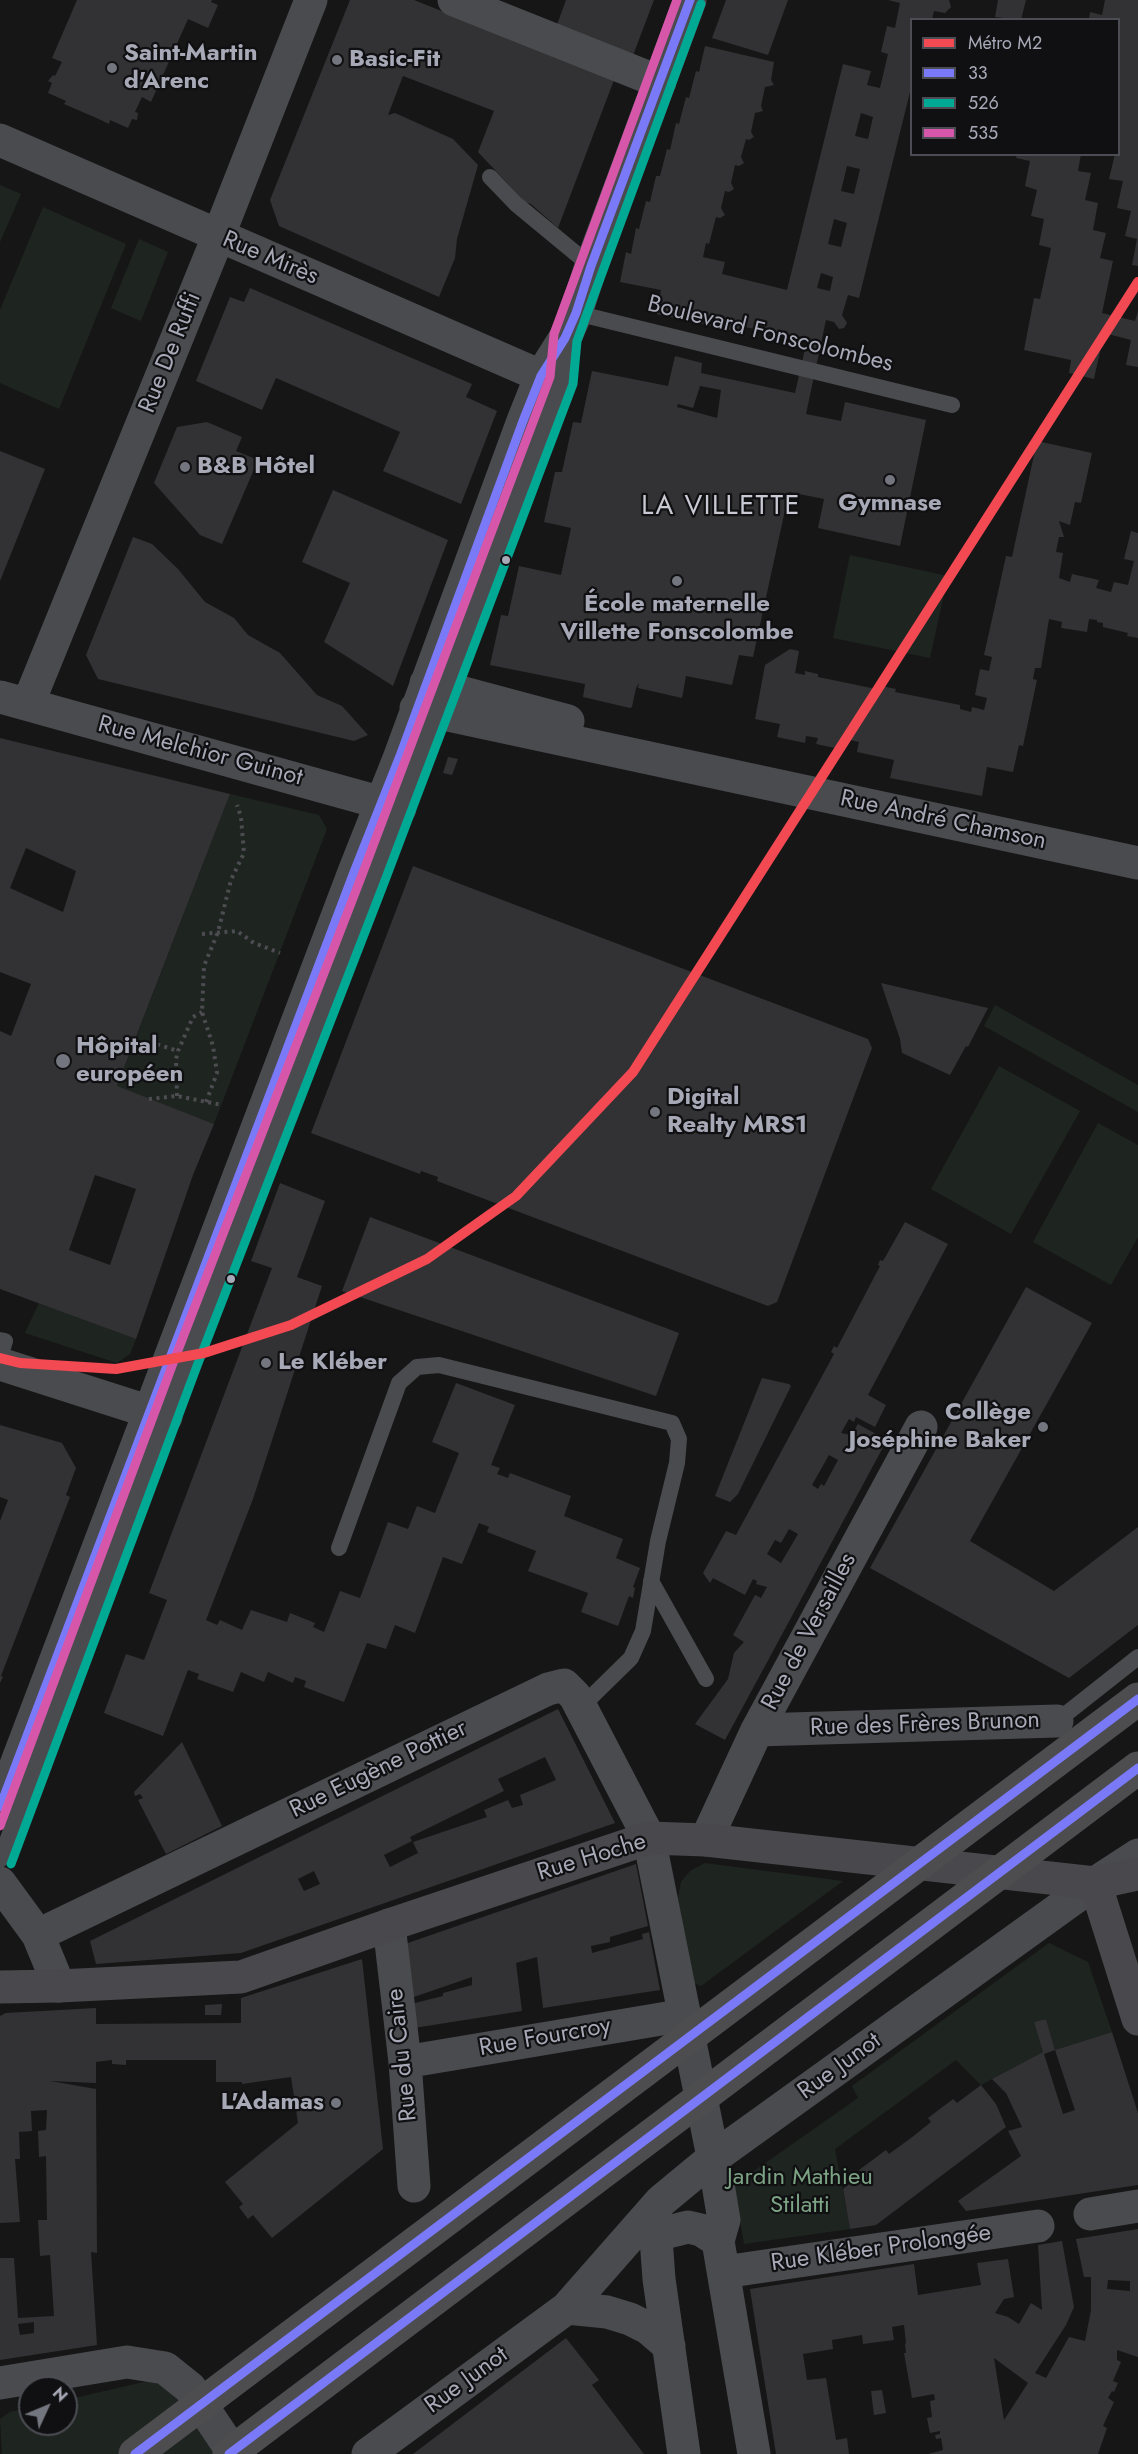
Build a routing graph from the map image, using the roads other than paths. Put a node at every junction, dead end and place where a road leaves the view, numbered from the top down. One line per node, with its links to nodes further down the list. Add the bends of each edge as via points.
1 (311, 0): 7 (street, Rue De Ruffi)
2 (454, 0): 4 (street)
3 (690, 0): 4 (street)
4 (660, 81): 8 (street)
5 (0, 140): 7 (street, Rue Mirès)
6 (490, 177): 8 (lane, via 516,204)
7 (218, 237): 10 (street, Rue Mirès); 13 (street, Rue De Ruffi)
8 (591, 266): 9 (street)
9 (570, 326): 10 (street); 11 (lane, Boulevard Fonscolombes); 12 (lane, via 562,380)
10 (541, 376): 12 (street)
11 (952, 405)
12 (431, 698): 14 (street, via 400,756); 15 (street, Rue André Chamson, via 570,722 607,748)
13 (14, 701): 14 (street, Rue Melchior Guinot)
14 (391, 804): 19 (street)
15 (1138, 863)
16 (0, 1340): 17 (lane, via 5,1341)
17 (0, 1358)
18 (0, 1364): 19 (street)
19 (157, 1414): 30 (street, via 125,1480); 34 (lane)
20 (921, 1427): 28 (street, Rue de Versailles)
21 (339, 1548): 22 (lane, via 399,1383 417,1367 439,1365 672,1423 679,1439 677,1463)
22 (651, 1581): 24 (lane); 26 (lane, via 643,1631 631,1658)
23 (1138, 1657): 27 (lane)
24 (706, 1679)
25 (1138, 1699): 55 (highway, bridge)
26 (581, 1707): 31 (street, Rue Eugène Pottier); 39 (street, Rue Eugène Pottier, via 564,1685 548,1689)
27 (1057, 1721): 28 (street, Rue des Frères Brunon)
28 (757, 1730): 32 (street, Rue de Versailles)
29 (1138, 1768): 56 (highway, bridge)
30 (0, 1807)
31 (649, 1838): 32 (street, Rue Hoche); 38 (street, Rue Hoche); 42 (street, Rue Eugène Pottier)
32 (706, 1840): 37 (street, Rue Hoche)
33 (1138, 1856): 37 (street, Rue Junot)
34 (0, 1860)
35 (1138, 1874): 37 (street, Rue Hoche)
36 (0, 1883): 39 (street)
37 (1095, 1884): 43 (street); 45 (street, Rue Junot)
38 (389, 1925): 40 (street, Rue Hoche, via 241,1977); 44 (street, Rue du Caire)
39 (38, 1935): 40 (street)
40 (59, 1986): 41 (street, Rue Hoche)
41 (0, 1987)
42 (685, 2015): 44 (street, Rue Fourcroy); 45 (street, Rue Eugène Pottier)
43 (1138, 2019)
44 (405, 2062): 46 (street, Rue du Caire)
45 (713, 2158): 49 (street, Rue Junot, via 661,2201); 51 (street, Rue Eugène Pottier, via 724,2220)
46 (414, 2186)
47 (1138, 2206): 48 (street)
48 (1090, 2214)
49 (655, 2223): 51 (street, via 700,2230); 52 (street, Rue Junot); 53 (street)
50 (1038, 2226): 51 (street, Rue Kléber Prolongée)
51 (721, 2257): 60 (street, Rue Eugène Pottier)
52 (567, 2308): 53 (street, via 623,2317 648,2328); 58 (street, Rue Junot)
53 (669, 2346): 59 (street)
54 (0, 2383): 57 (street, via 127,2362 165,2368 190,2388)
55 (135, 2454)
56 (229, 2454)
57 (234, 2454)
58 (368, 2454)
59 (684, 2454)
60 (754, 2454)

